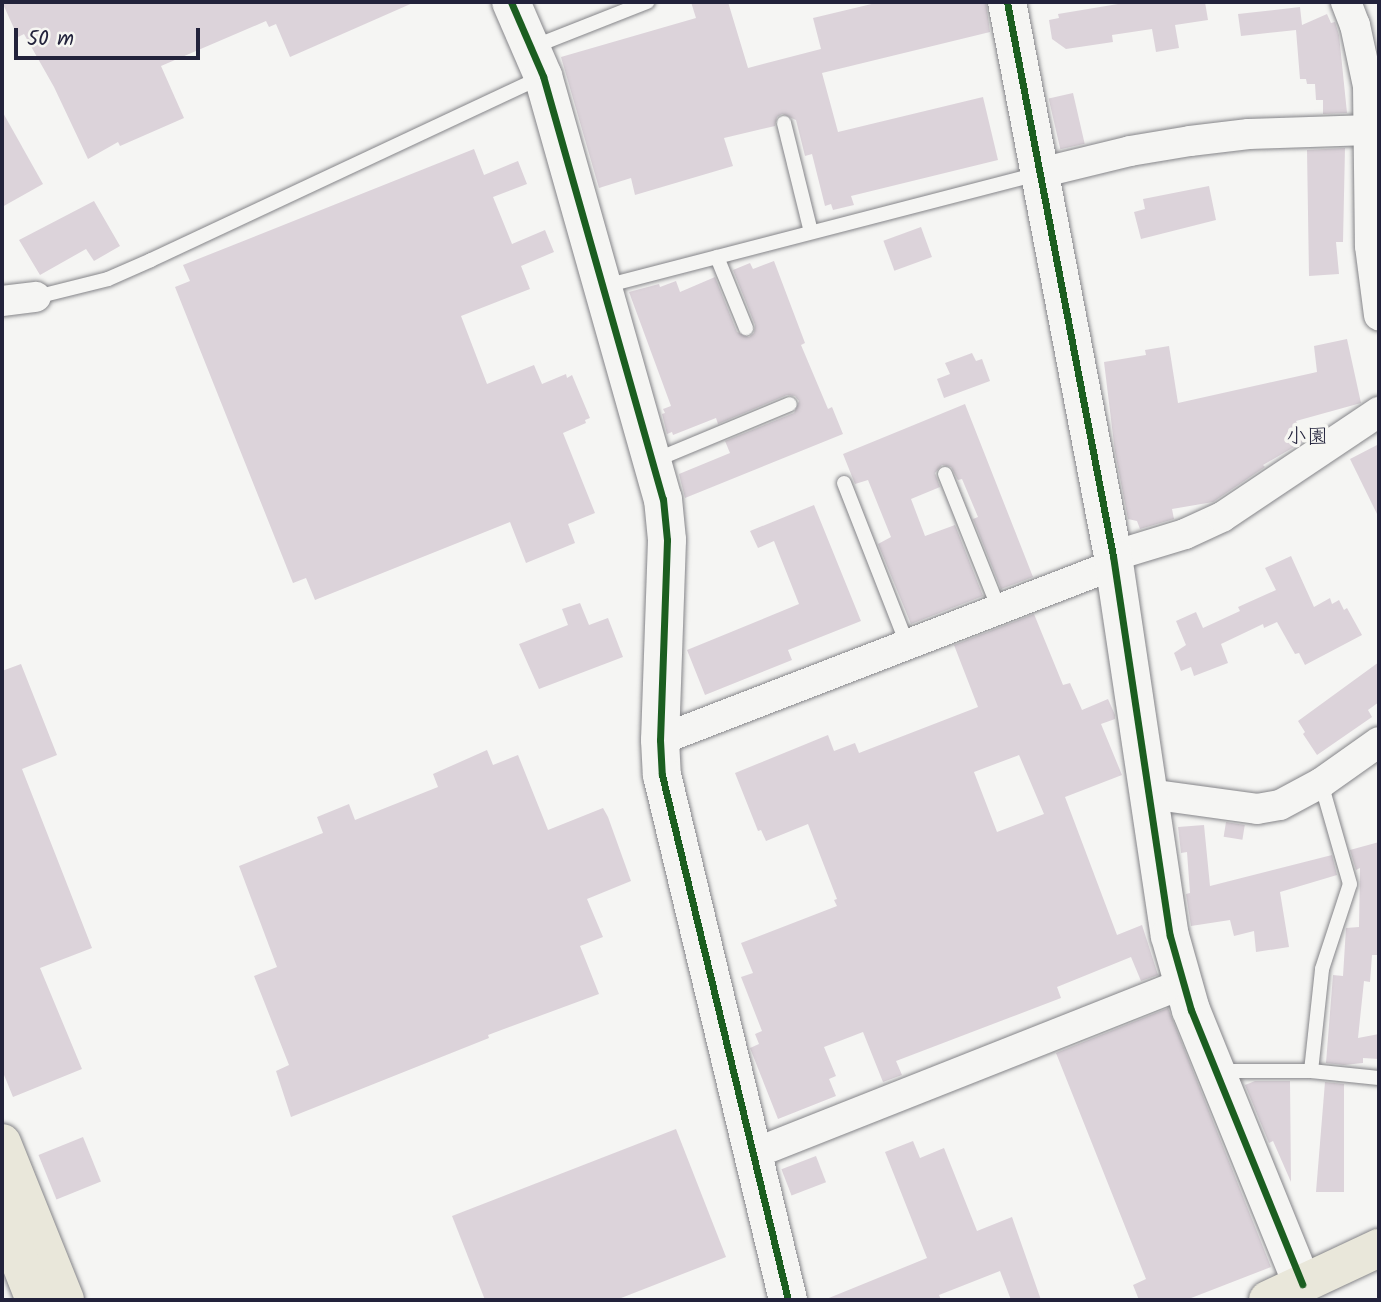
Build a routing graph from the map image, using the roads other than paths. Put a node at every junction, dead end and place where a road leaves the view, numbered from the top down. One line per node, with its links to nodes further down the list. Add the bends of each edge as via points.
1 (511, 2): 5 (street)
2 (647, 2): 5 (lane)
3 (1007, 2): 8 (street)
4 (1346, 2): 7 (street, via 1368,86)
5 (538, 62): 11 (street); 12 (lane, via 151,260 108,279)
6 (784, 123): 9 (lane)
7 (1370, 130): 8 (street, via 1190,141); 14 (street, via 1370,246)
8 (1040, 173): 9 (lane); 21 (street)
9 (811, 232): 10 (lane)
10 (717, 257): 11 (lane); 15 (lane)
11 (603, 286): 18 (street)
12 (36, 297): 13 (street)
13 (2, 301)
14 (1379, 315)
15 (746, 328)
16 (790, 404): 18 (lane)
17 (1379, 412): 21 (street, via 1222,517)
18 (653, 461): 24 (street, via 667,540)
19 (945, 474): 22 (lane)
20 (844, 483): 23 (lane)
21 (1114, 560): 22 (street); 27 (street)
22 (999, 609): 23 (street)
23 (907, 644): 24 (street)
24 (660, 740): 33 (street, via 662,775)
25 (1379, 742): 26 (street)
26 (1321, 783): 27 (street, via 1280,805 1257,809); 30 (lane, via 1350,884 1322,969)
27 (1149, 794): 28 (street)
28 (1182, 985): 29 (street); 33 (street)
29 (1214, 1071): 30 (lane); 36 (street)
30 (1311, 1071): 31 (lane)
31 (1379, 1077)
32 (2, 1143): 38 (main road)
33 (753, 1154): 39 (street)
34 (2, 1216): 37 (main road)
35 (1379, 1248): 36 (main road)
36 (1302, 1284): 40 (main road)
37 (35, 1300)
38 (65, 1300)
39 (788, 1300)
40 (1268, 1300)

